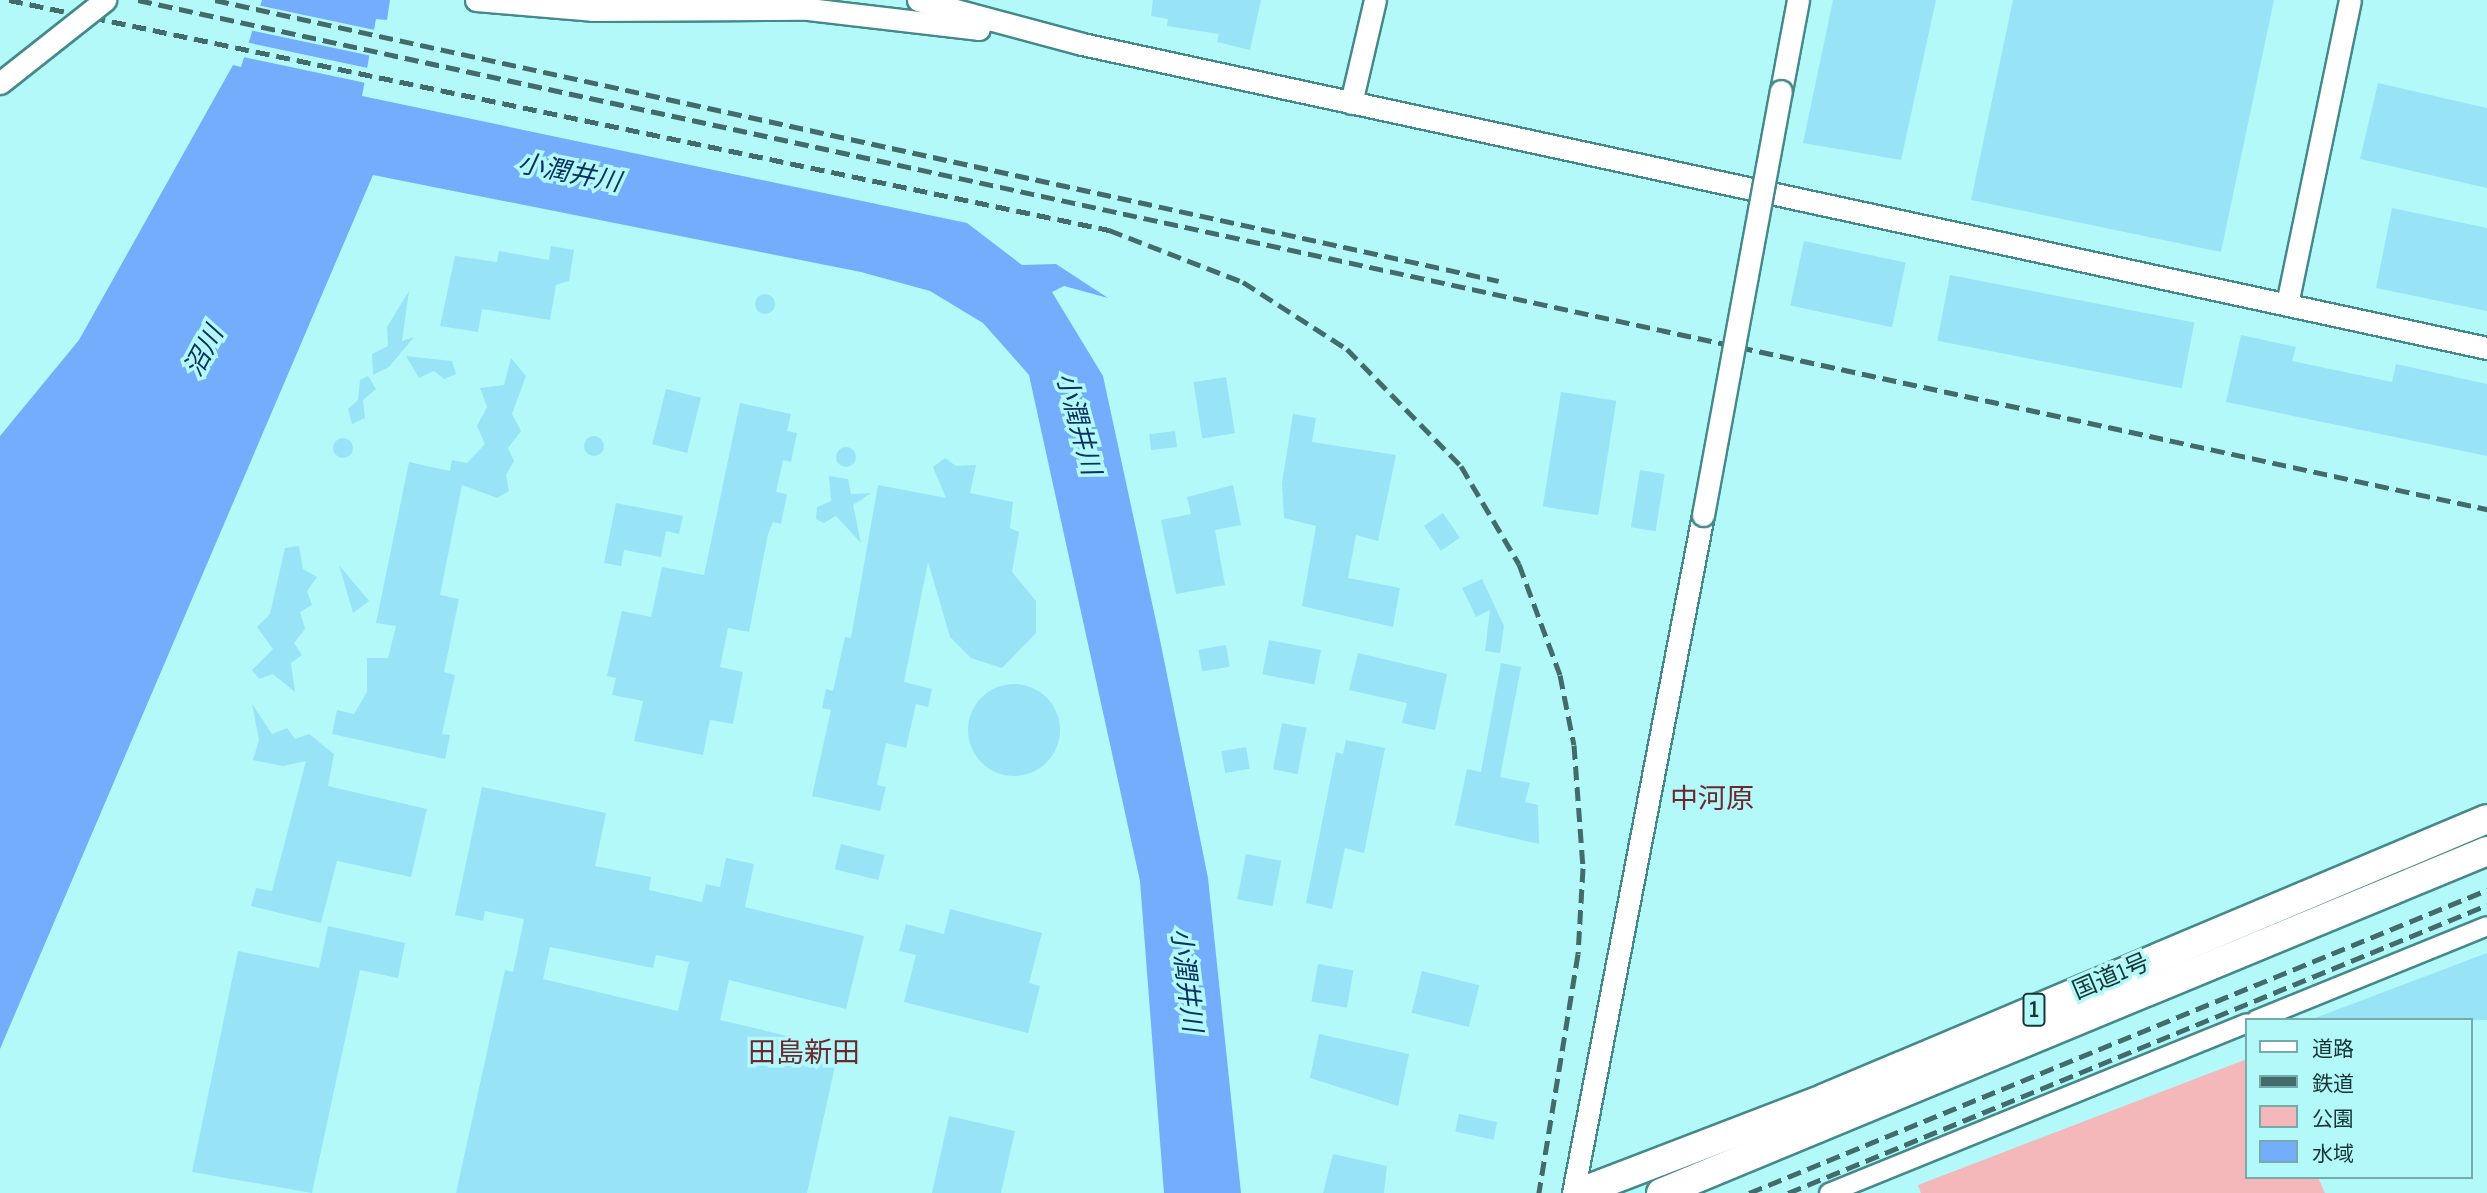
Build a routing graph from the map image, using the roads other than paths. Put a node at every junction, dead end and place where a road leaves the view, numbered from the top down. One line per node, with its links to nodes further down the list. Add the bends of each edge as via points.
1 (105, 0): 8 (street, bridge)
2 (476, 0): 7 (street, via 592,10 820,10)
3 (918, 0): 7 (street)
4 (1376, 0): 9 (street)
5 (1798, 0): 17 (street, bridge)
6 (2350, 0): 10 (street)
7 (1082, 44): 9 (street)
8 (0, 83)
9 (1351, 103): 10 (street)
10 (2287, 304): 11 (street)
11 (2487, 348)
12 (2487, 819): 17 (highway, 国道1号 / 1, via 1838,1093)
13 (2487, 851): 18 (highway, 国道1号 / 1)
14 (2487, 926): 15 (street)
15 (2261, 1018)
16 (2246, 1023): 19 (street)
17 (1576, 1193)
18 (1661, 1193)
19 (1829, 1193)

